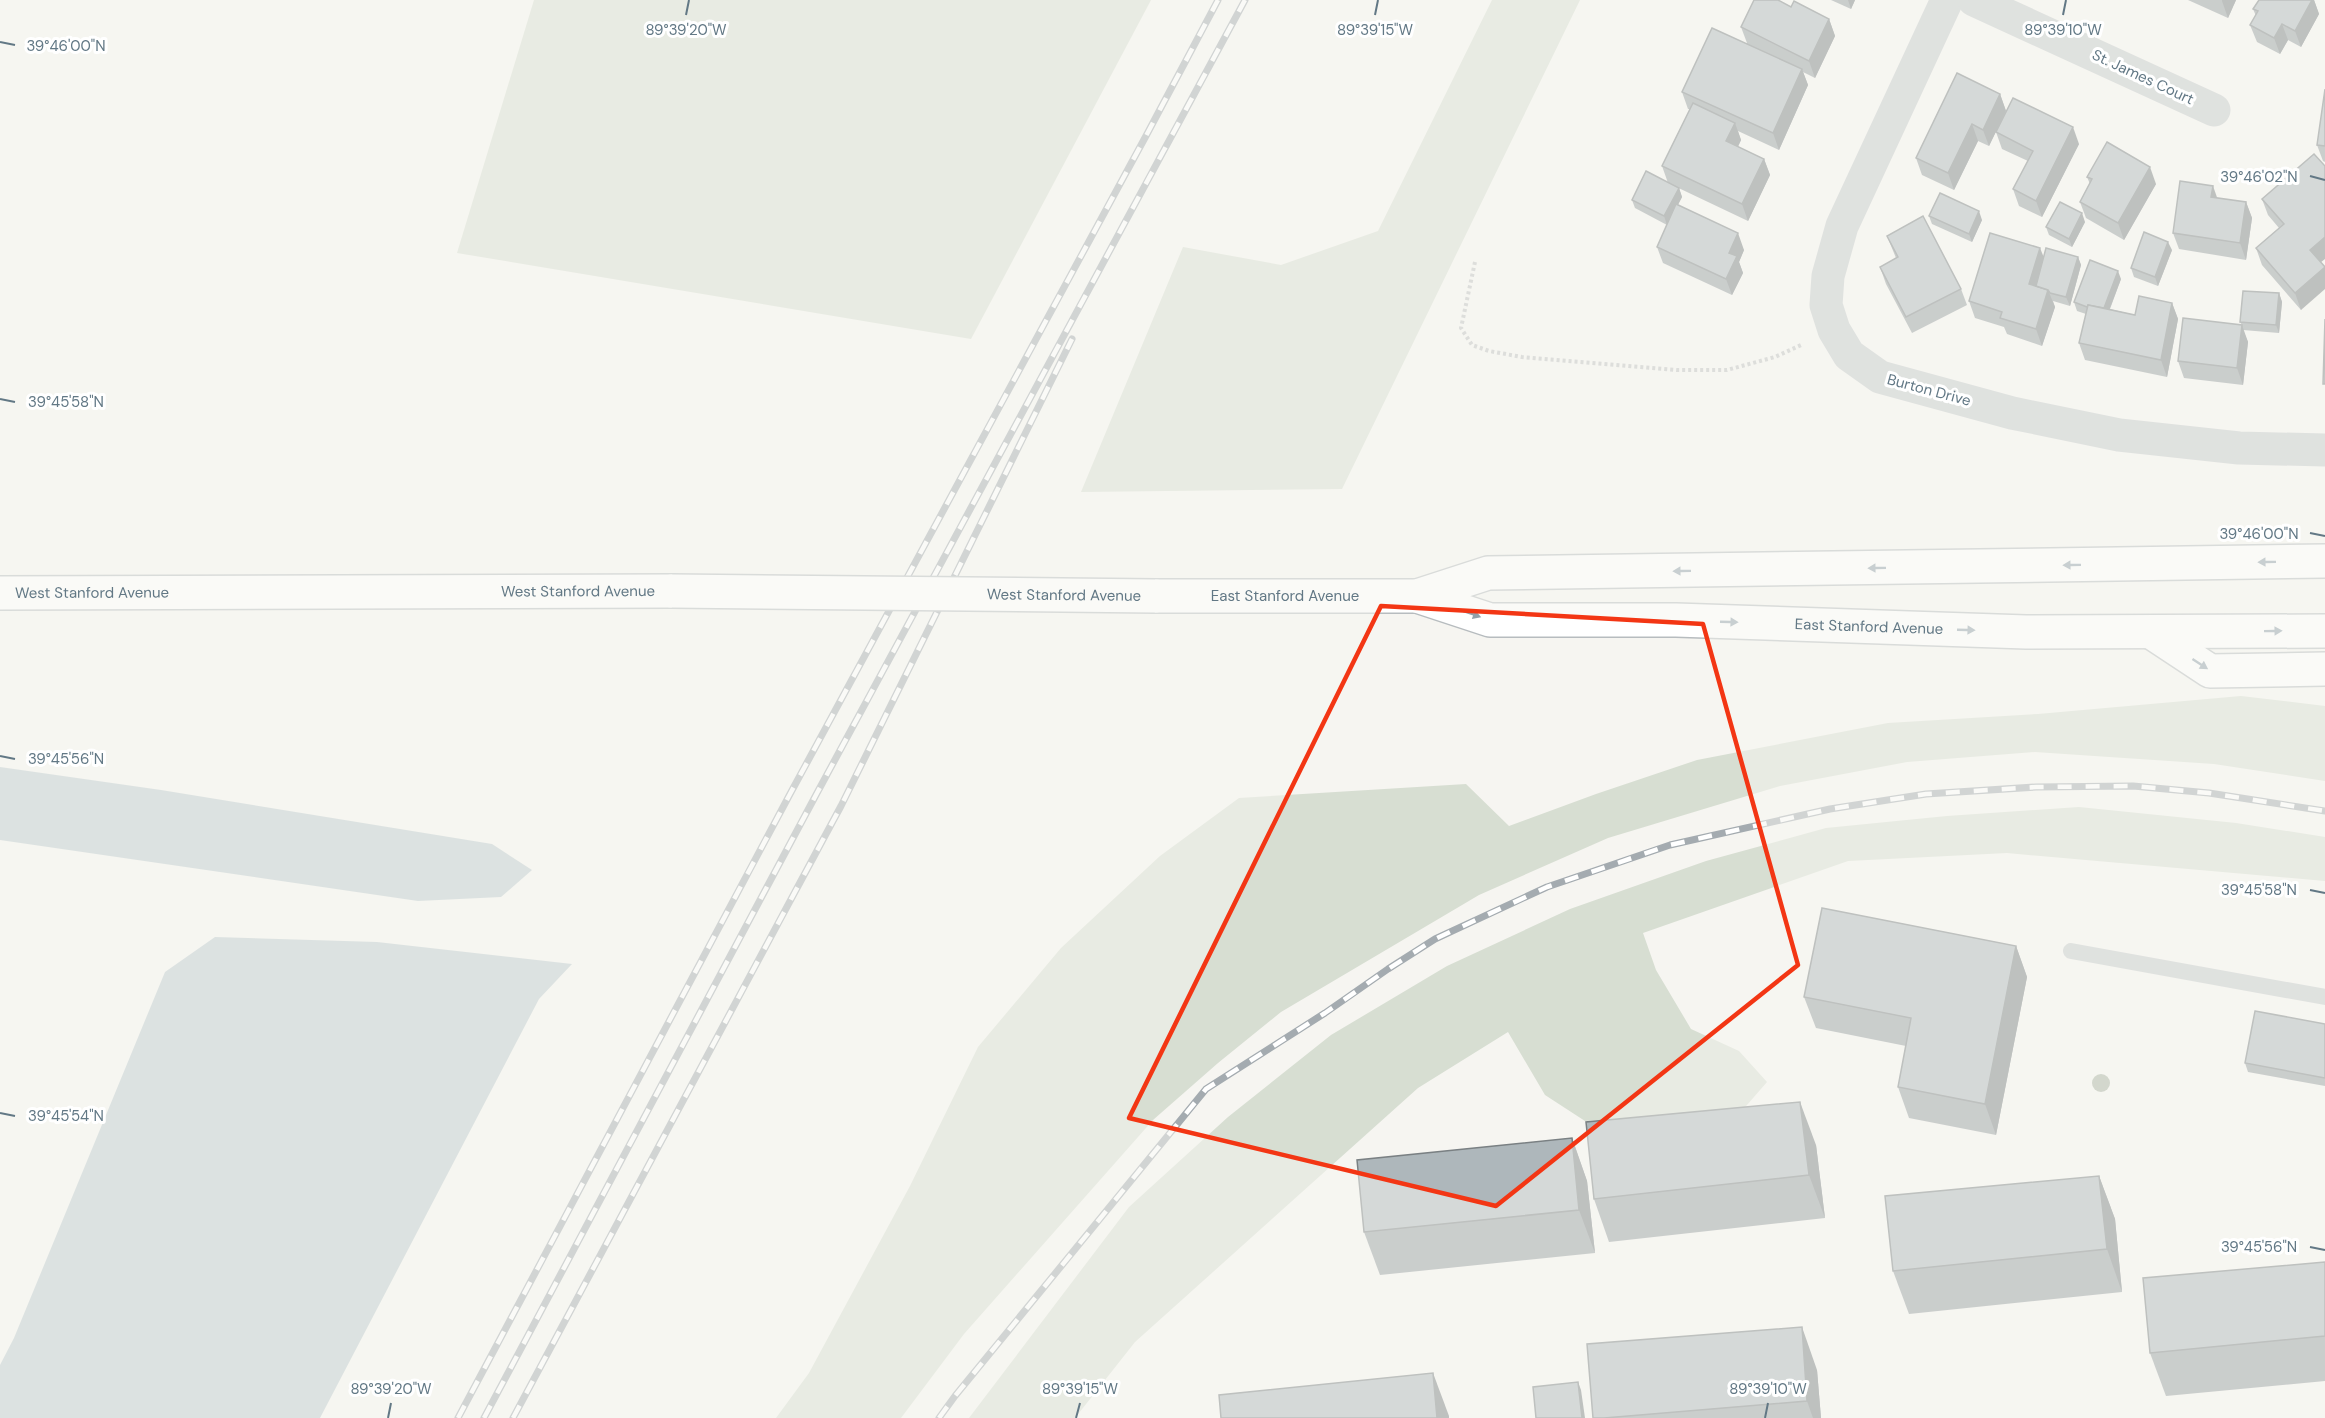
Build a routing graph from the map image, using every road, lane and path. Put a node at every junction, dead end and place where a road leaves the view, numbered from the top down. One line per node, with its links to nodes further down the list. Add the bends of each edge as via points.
1 (1947, 0): 5 (street, Burton Drive, via 1842,226 1828,276 1826,305)
2 (1974, 0): 3 (street, St. James Court)
3 (2214, 110)
4 (1475, 262): 5 (path, via 1461,328 1472,345 1489,351 1677,370 1727,370 1775,357)
5 (1834, 330): 6 (street, Burton Drive, via 1849,355 1881,377 2012,413 2119,435 2239,448)
6 (2325, 450)
7 (2325, 561): 10 (main road, East Stanford Avenue, one-way to 10, via 1488,573)
8 (0, 593): 9 (main road, West Stanford Avenue, bridge, via 672,591)
9 (1155, 596): 10 (main road, East Stanford Avenue)
10 (1417, 596): 12 (main road, East Stanford Avenue, one-way to 12, via 1490,620 1676,620 2026,632)
11 (2325, 630): 12 (main road, East Stanford Avenue, one-way to 11)
12 (2151, 632): 13 (main road, one-way to 13, via 2210,671)
13 (2325, 669)
14 (2071, 951): 15 (lane)
15 (2325, 998)

